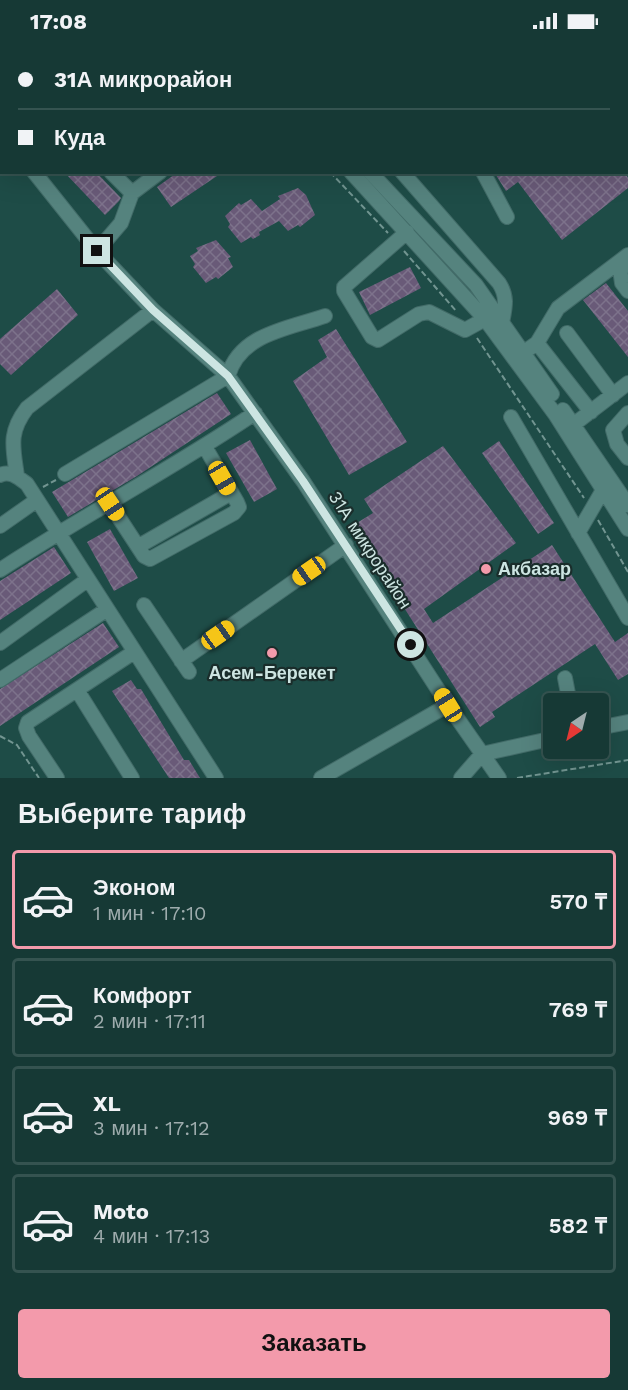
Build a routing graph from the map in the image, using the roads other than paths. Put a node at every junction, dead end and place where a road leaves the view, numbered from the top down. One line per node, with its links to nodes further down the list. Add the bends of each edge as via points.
1 (36, 174): 11 (street, 31А микрорайон)
2 (113, 174): 8 (street)
3 (157, 174): 8 (street)
4 (353, 174): 10 (street)
5 (372, 174): 17 (street, via 476,285)
6 (404, 174): 17 (street, via 506,293)
7 (484, 174): 9 (street)
8 (132, 193): 11 (street, via 121,223)
9 (507, 217)
10 (407, 232): 16 (street); 16 (street, via 344,287 372,337 378,340 419,314 429,312 457,328 471,329)
11 (97, 251): 14 (street, 31А микрорайон)
12 (625, 261): 13 (street, via 622,283); 19 (street, via 558,308)
13 (628, 291)
14 (153, 310): 21 (street, 31А микрорайон); 35 (street, via 27,408 13,433)
15 (325, 316): 21 (street, via 251,341 236,356)
16 (485, 319): 36 (street, via 555,414)
17 (502, 323): 20 (street)
18 (567, 333): 23 (street)
19 (537, 343): 20 (street); 24 (street)
20 (524, 353): 28 (street)
21 (228, 376): 25 (street, 31А микрорайон); 33 (street)
22 (628, 383): 23 (street)
23 (613, 395): 24 (street)
24 (591, 412): 28 (street)
25 (255, 413): 30 (street); 44 (street, 31А микрорайон)
26 (628, 413): 29 (street, via 613,430)
27 (511, 417): 43 (street)
28 (573, 425): 32 (street)
29 (617, 444): 31 (street); 32 (street)
30 (205, 447): 38 (street); 38 (street, via 239,507 234,513 150,559 144,556)
31 (628, 458)
32 (598, 459): 39 (street)
33 (65, 474)
34 (0, 475): 35 (street)
35 (17, 476): 37 (street)
36 (603, 490): 41 (street); 43 (street)
37 (35, 497): 40 (street); 42 (street)
38 (110, 504): 42 (street)
39 (628, 505)
40 (0, 526)
41 (628, 529)
42 (56, 533): 45 (street); 46 (street)
43 (578, 533): 49 (street)
44 (346, 545): 47 (street, via 185,667); 56 (street, 31А микрорайон)
45 (0, 570)
46 (87, 580): 48 (street); 50 (street)
47 (144, 605)
48 (106, 610): 51 (street); 53 (street)
49 (628, 618)
50 (0, 643)
51 (134, 652): 54 (street); 63 (street)
52 (565, 678): 55 (street)
53 (0, 680)
54 (77, 690): 61 (street, via 28,722 26,728); 62 (street)
55 (568, 693)
56 (448, 705): 60 (street, 31А микрорайон); 64 (street)
57 (628, 722): 58 (street)
58 (609, 726)
59 (543, 740): 60 (street)
60 (482, 754): 65 (street); 66 (street, 31А микрорайон)
61 (57, 778)
62 (132, 778)
63 (216, 778)
64 (321, 778)
65 (461, 778)
66 (499, 778)

